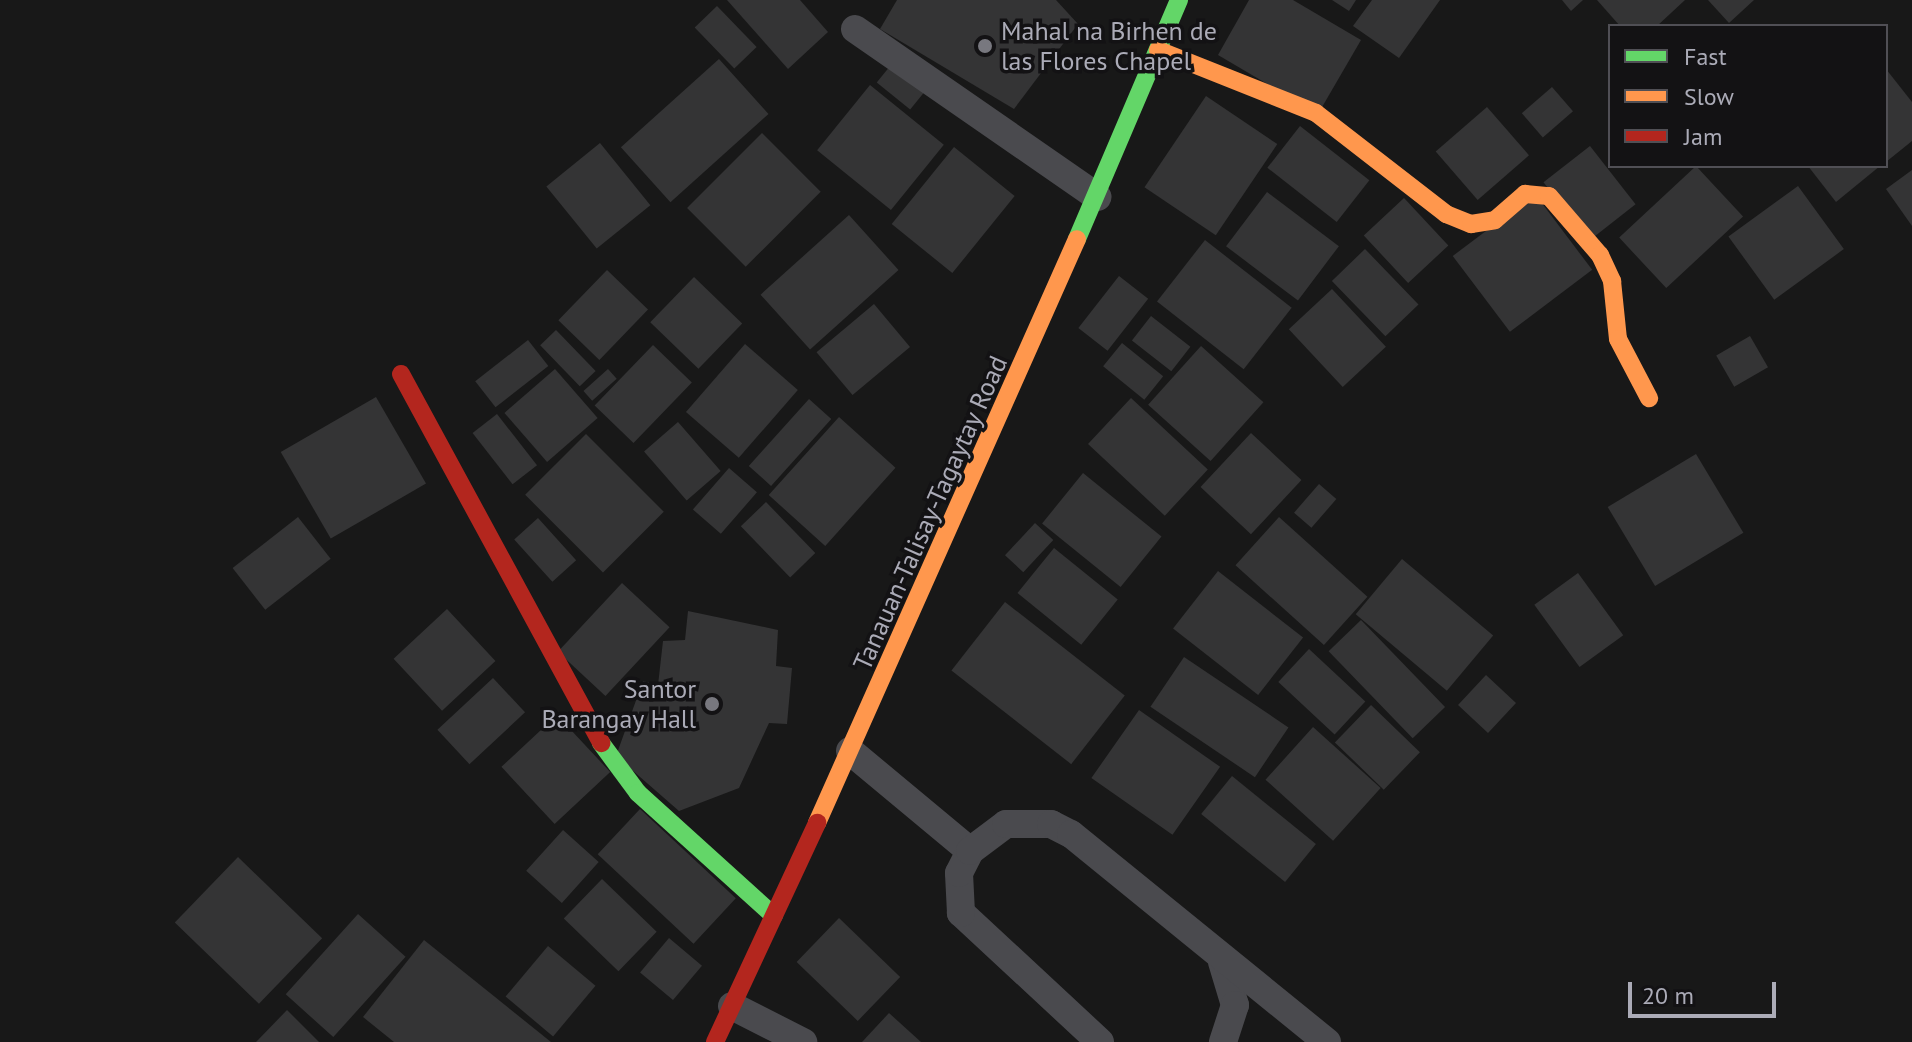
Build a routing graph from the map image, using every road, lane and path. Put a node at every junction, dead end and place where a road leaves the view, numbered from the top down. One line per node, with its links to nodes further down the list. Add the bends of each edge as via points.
1 (1179, 0): 3 (street, Tanauan-Talisay-Tagaytay Road)
2 (855, 29): 4 (lane)
3 (1158, 50): 4 (street, Tanauan-Talisay-Tagaytay Road); 6 (street, via 1316,113 1446,214 1471,224 1495,220 1525,194 1549,196 1600,255 1612,281 1618,339)
4 (1098, 197): 7 (street, Tanauan-Talisay-Tagaytay Road)
5 (401, 374): 9 (street, via 600,742 638,793)
6 (1649, 398)
7 (850, 751): 8 (lane); 9 (street, Tanauan-Talisay-Tagaytay Road)
8 (970, 851): 10 (lane, via 1006,824 1051,824); 14 (lane, via 959,873 961,913)
9 (774, 916): 11 (street, Tanauan-Talisay-Tagaytay Road)
10 (1222, 962): 15 (lane, via 1235,1005); 16 (lane)
11 (732, 1006): 12 (street, Tanauan-Talisay-Tagaytay Road); 13 (lane)
12 (715, 1042)
13 (803, 1042)
14 (1100, 1042)
15 (1223, 1042)
16 (1327, 1042)

